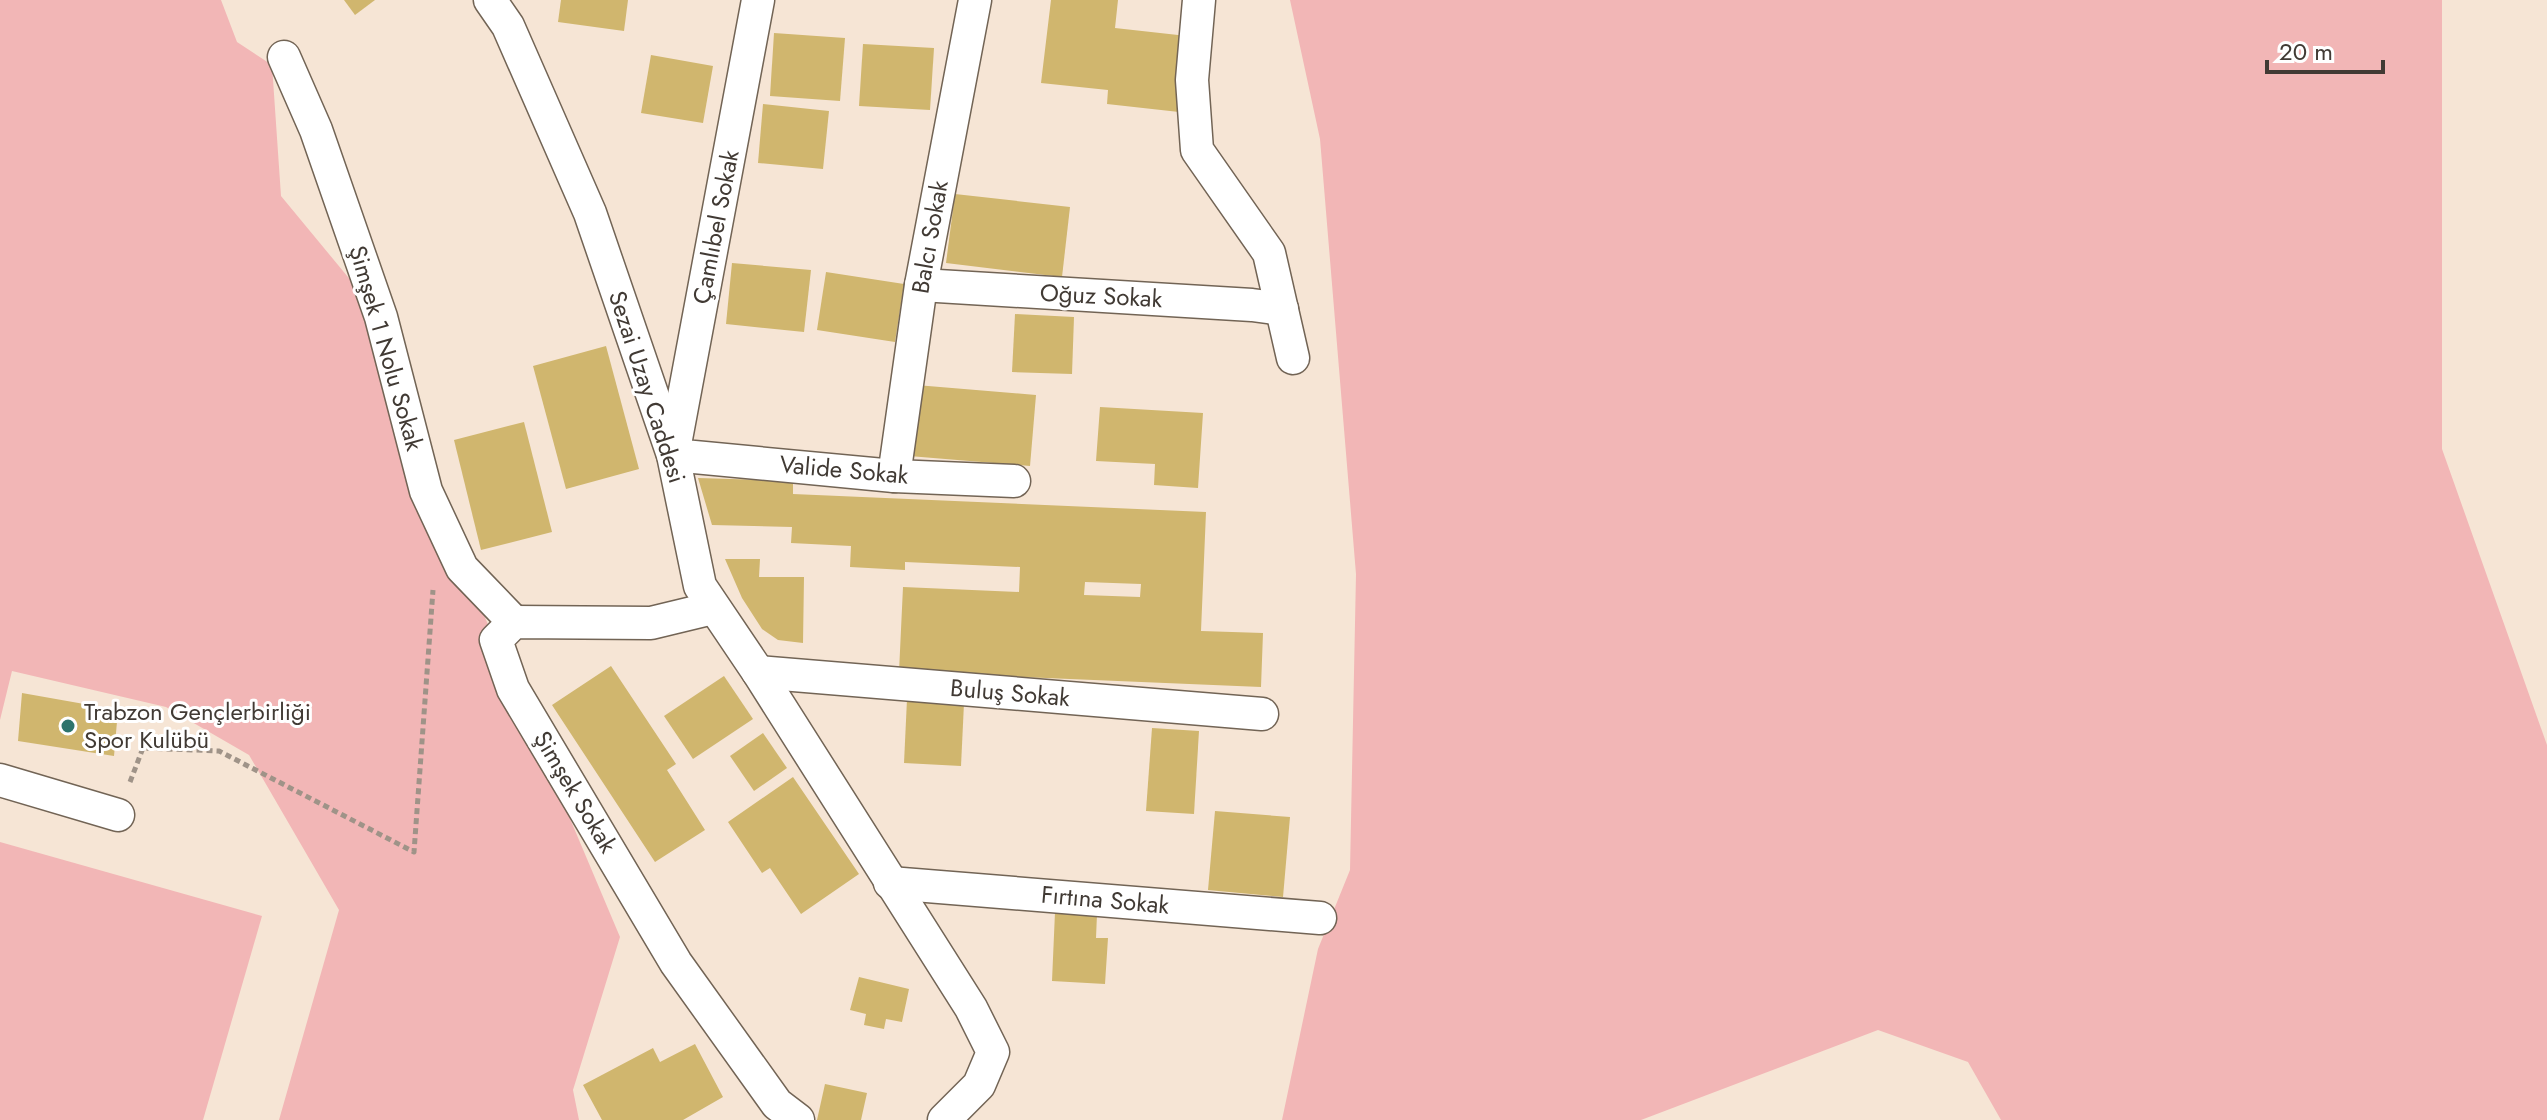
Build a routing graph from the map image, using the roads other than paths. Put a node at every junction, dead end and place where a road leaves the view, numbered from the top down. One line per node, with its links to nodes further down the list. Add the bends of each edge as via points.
1 (490, 0): 9 (street, Sezai Uzay Caddesi, via 508,26 590,213)
2 (758, 0): 9 (street, Çamlıbel Sokak)
3 (975, 0): 6 (street, Balcı Sokak)
4 (1199, 0): 7 (street, via 1192,80 1197,150 1269,253)
5 (284, 57): 13 (street, Şimşek 1 Nolu Sokak, via 316,130 381,317 426,491 462,568)
6 (921, 285): 7 (street, Oğuz Sokak); 10 (street, Balcı Sokak)
7 (1282, 309): 8 (street)
8 (1293, 358)
9 (673, 455): 10 (street, Valide Sokak); 12 (street, Sezai Uzay Caddesi, via 700,586)
10 (894, 476): 11 (street, Valide Sokak)
11 (1014, 481)
12 (713, 608): 13 (street, via 651,623); 14 (street, Sezai Uzay Caddesi)
13 (514, 622): 20 (street, Şimşek Sokak, via 496,640 513,689 676,963 777,1104)
14 (758, 672): 15 (street, Buluş Sokak); 18 (street, Sezai Uzay Caddesi)
15 (1262, 714)
16 (0, 780): 17 (street)
17 (118, 815)
18 (890, 883): 19 (street, Fırtına Sokak); 21 (street, Sezai Uzay Caddesi, via 971,1008 993,1052 979,1085)
19 (1320, 918)
20 (798, 1120)
21 (944, 1120)

